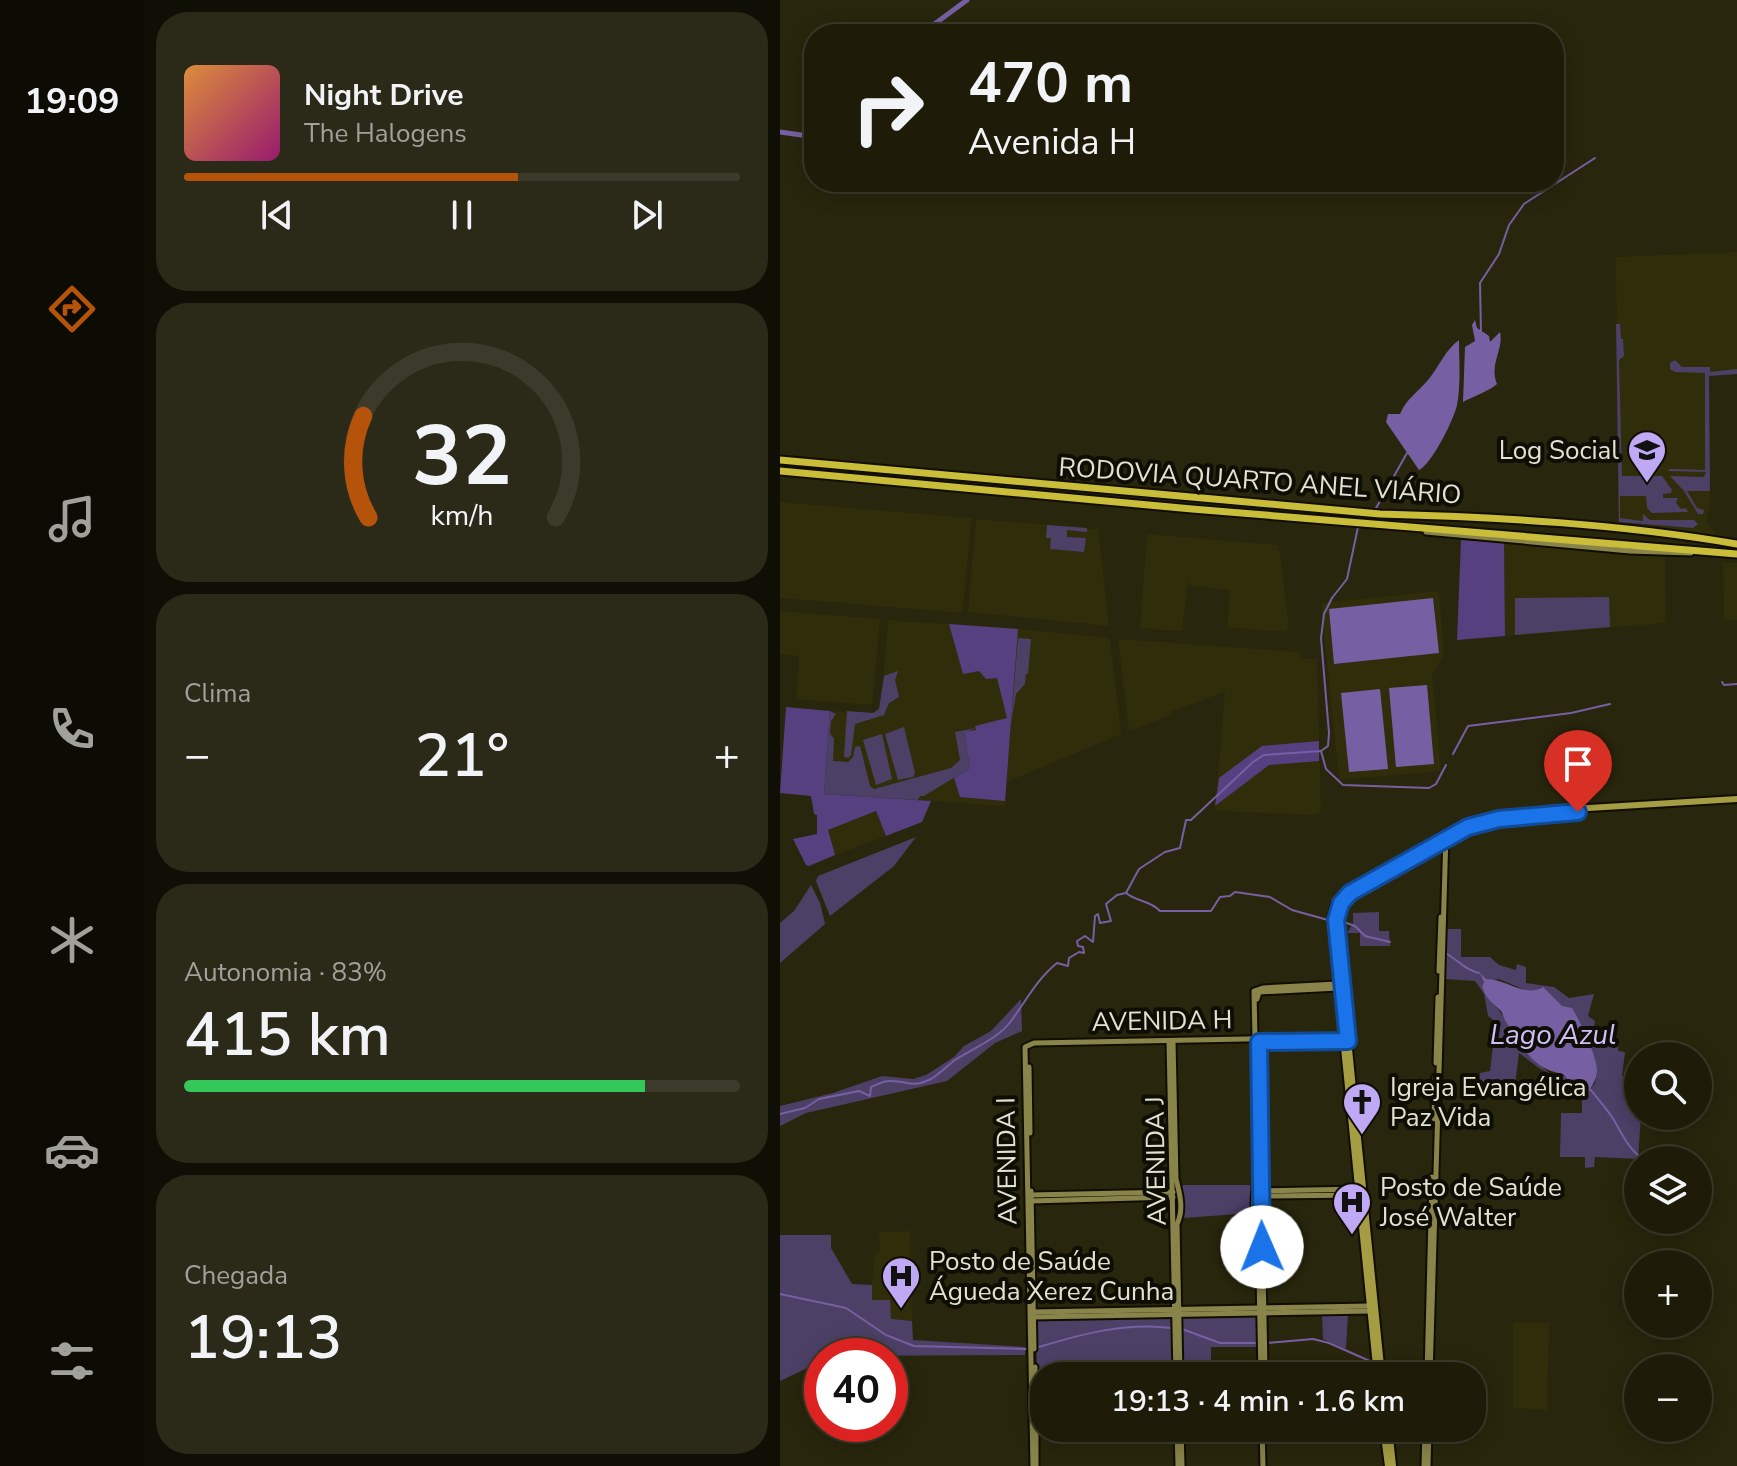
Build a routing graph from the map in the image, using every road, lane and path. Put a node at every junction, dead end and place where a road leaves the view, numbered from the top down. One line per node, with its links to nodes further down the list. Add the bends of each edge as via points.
1 (780, 460): 3 (highway, RODOVIA QUARTO ANEL VIÁRIO)
2 (780, 471): 5 (highway, RODOVIA QUARTO ANEL VIÁRIO)
3 (997, 481): 4 (highway, RODOVIA QUARTO ANEL VIÁRIO); 5 (highway)
4 (1030, 483): 6 (highway); 7 (highway, RODOVIA QUARTO ANEL VIÁRIO)
5 (1000, 491): 6 (highway, RODOVIA QUARTO ANEL VIÁRIO)
6 (1028, 494): 8 (highway, RODOVIA QUARTO ANEL VIÁRIO)
7 (1143, 494): 8 (highway); 9 (highway, RODOVIA QUARTO ANEL VIÁRIO)
8 (1142, 505): 10 (highway, RODOVIA QUARTO ANEL VIÁRIO)
9 (1281, 506): 10 (highway); 12 (highway, RODOVIA QUARTO ANEL VIÁRIO)
10 (1282, 517): 11 (highway, RODOVIA QUARTO ANEL VIÁRIO)
11 (1357, 523): 14 (highway, RODOVIA QUARTO ANEL VIÁRIO); 17 (street, via 1630,551)
12 (1587, 526): 13 (highway, RODOVIA QUARTO ANEL VIÁRIO); 14 (highway, via 1608,535 1607,540)
13 (1635, 529): 15 (highway, RODOVIA QUARTO ANEL VIÁRIO); 16 (highway, via 1614,539)
14 (1589, 543): 16 (highway, RODOVIA QUARTO ANEL VIÁRIO)
15 (1737, 544)
16 (1632, 546): 17 (highway, RODOVIA QUARTO ANEL VIÁRIO)
17 (1697, 551): 18 (highway, RODOVIA QUARTO ANEL VIÁRIO)
18 (1737, 554)
19 (1737, 801): 20 (main road, via 1511,817)
20 (1445, 836): 21 (main road); 41 (street)
21 (1348, 892): 22 (main road, via 1335,904 1331,918); 23 (main road, via 1336,920)
22 (1338, 986): 23 (main road); 24 (street, via 1256,991)
23 (1346, 1039): 24 (street, AVENIDA H); 27 (main road)
24 (1257, 1040): 25 (street, AVENIDA H); 28 (street); 31 (street, via 1254,1214)
25 (1171, 1042): 26 (street, AVENIDA H, via 1034,1043); 29 (street, AVENIDA J); 32 (street, AVENIDA J, via 1181,1217)
26 (1027, 1048): 30 (street, AVENIDA I)
27 (1361, 1192): 28 (street); 33 (main road)
28 (1261, 1193): 31 (street)
29 (1173, 1195): 30 (street); 32 (street, AVENIDA J)
30 (1030, 1198): 36 (street, AVENIDA I)
31 (1260, 1247): 34 (street)
32 (1176, 1250): 35 (street, AVENIDA J)
33 (1372, 1308): 34 (street); 40 (main road)
34 (1262, 1310): 35 (street); 39 (street)
35 (1177, 1312): 36 (street); 38 (street, AVENIDA J)
36 (1032, 1314): 37 (street, AVENIDA I)
37 (1033, 1362)
38 (1180, 1362)
39 (1263, 1362)
40 (1378, 1362)
41 (1428, 1362)
42 (1034, 1442): 47 (street, AVENIDA I)
43 (1179, 1442): 48 (street)
44 (1264, 1442): 49 (street)
45 (1387, 1442): 50 (main road)
46 (1427, 1442): 51 (street)
47 (1035, 1466)
48 (1180, 1466)
49 (1264, 1466)
50 (1390, 1466)
51 (1426, 1466)

